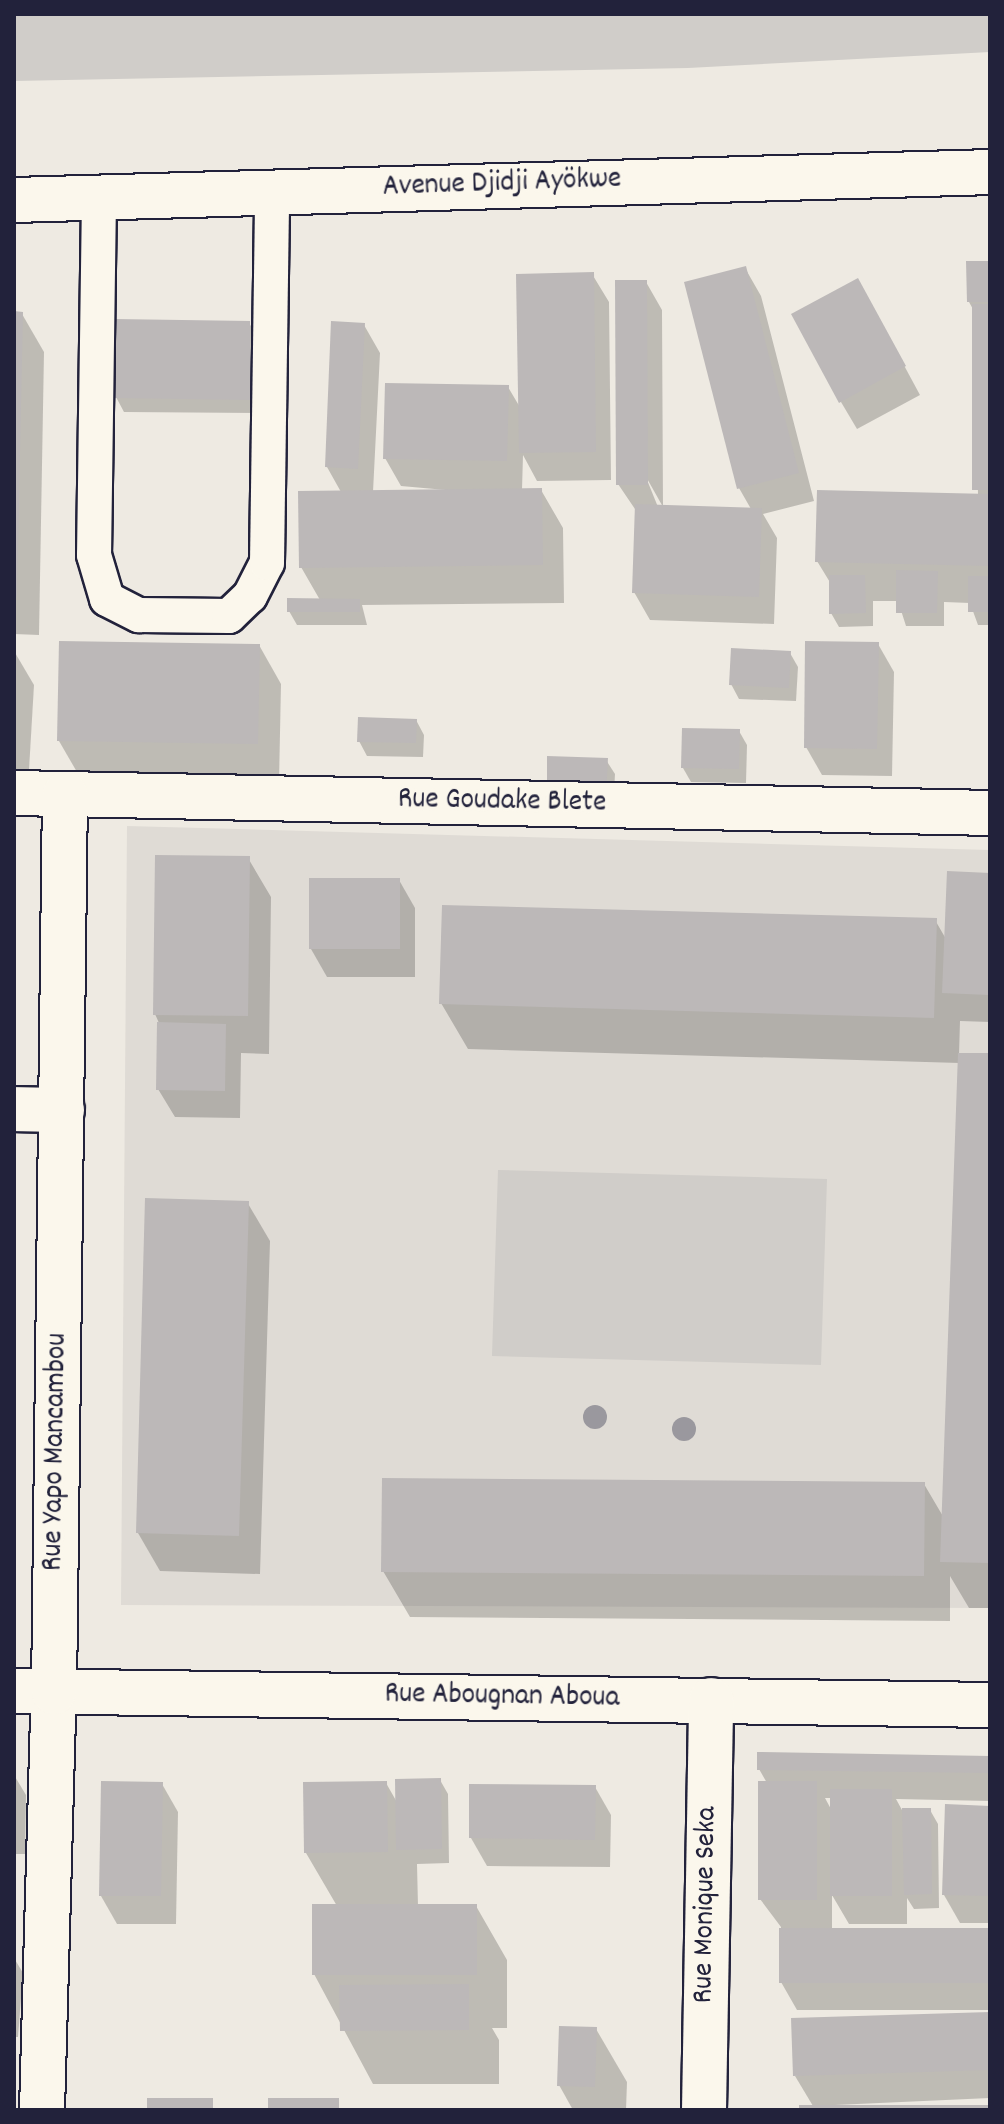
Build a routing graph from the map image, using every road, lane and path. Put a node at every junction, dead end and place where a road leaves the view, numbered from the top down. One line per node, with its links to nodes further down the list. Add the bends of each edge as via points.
1 (990, 172): 2 (street, Avenue Djidji Ayökwe)
2 (272, 194): 3 (street, Avenue Djidji Ayökwe); 3 (lane, via 267,563 250,596 229,616 139,615 107,599 94,555)
3 (99, 198): 4 (street, Avenue Djidji Ayökwe)
4 (14, 200)
5 (14, 793): 6 (street, Rue Goudake Blete)
6 (65, 794): 7 (street, Rue Goudake Blete); 9 (street, Rue Yapo Mancambou)
7 (990, 813)
8 (14, 1109): 9 (street)
9 (62, 1110): 10 (street, Rue Yapo Mancambou)
10 (34, 1692): 11 (street, Rue Abougnan Aboua); 13 (street, Rue Yapo Mancambou)
11 (711, 1700): 12 (street, Rue Abougnan Aboua); 14 (street, Rue Monique Seka)
12 (990, 1705)
13 (42, 2110)
14 (704, 2110)

